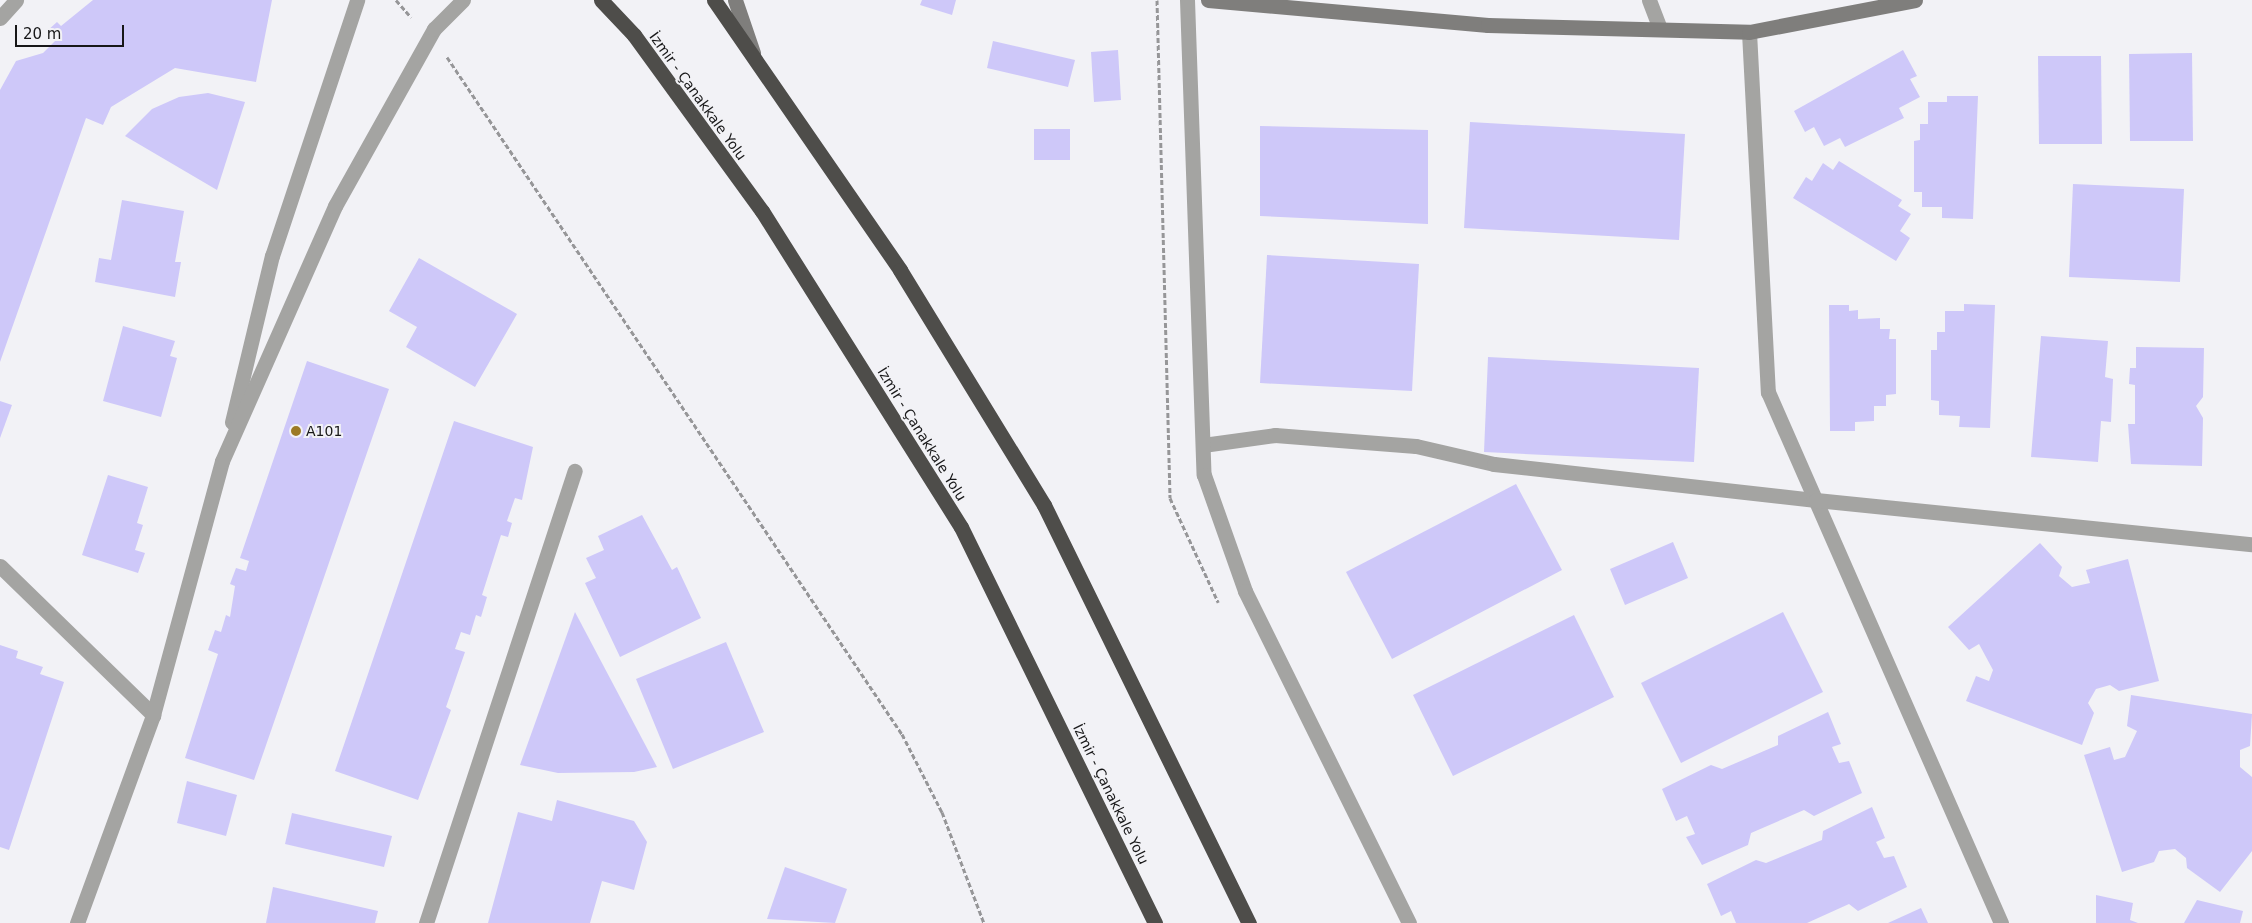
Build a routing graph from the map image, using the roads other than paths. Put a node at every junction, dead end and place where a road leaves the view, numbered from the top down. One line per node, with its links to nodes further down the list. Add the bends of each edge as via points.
1 (16, 0): 11 (street)
2 (357, 0): 16 (street, via 272,256)
3 (463, 0): 16 (street, via 434,29 336,206)
4 (601, 0): 24 (highway, İzmir - Çanakkale Yolu, via 634,34 762,211 962,527)
5 (714, 0): 14 (highway)
6 (735, 0): 14 (street)
7 (1187, 0): 15 (street)
8 (1208, 0): 12 (street, via 1488,25)
9 (1649, 0): 12 (street)
10 (1915, 0): 13 (street)
11 (0, 18)
12 (1660, 29): 13 (street)
13 (1749, 32): 18 (street, via 1768,392)
14 (756, 61): 25 (highway, via 900,270 1044,505)
15 (1203, 445): 18 (street, via 1275,435 1416,446 1494,464); 26 (street, via 1204,475 1245,591)
16 (222, 460): 21 (street)
17 (575, 471): 23 (street)
18 (1816, 500): 19 (street); 27 (street)
19 (2252, 544)
20 (0, 566): 21 (street)
21 (153, 716): 22 (street)
22 (77, 923)
23 (426, 923)
24 (1155, 923)
25 (1249, 923)
26 (1409, 923)
27 (2001, 923)

